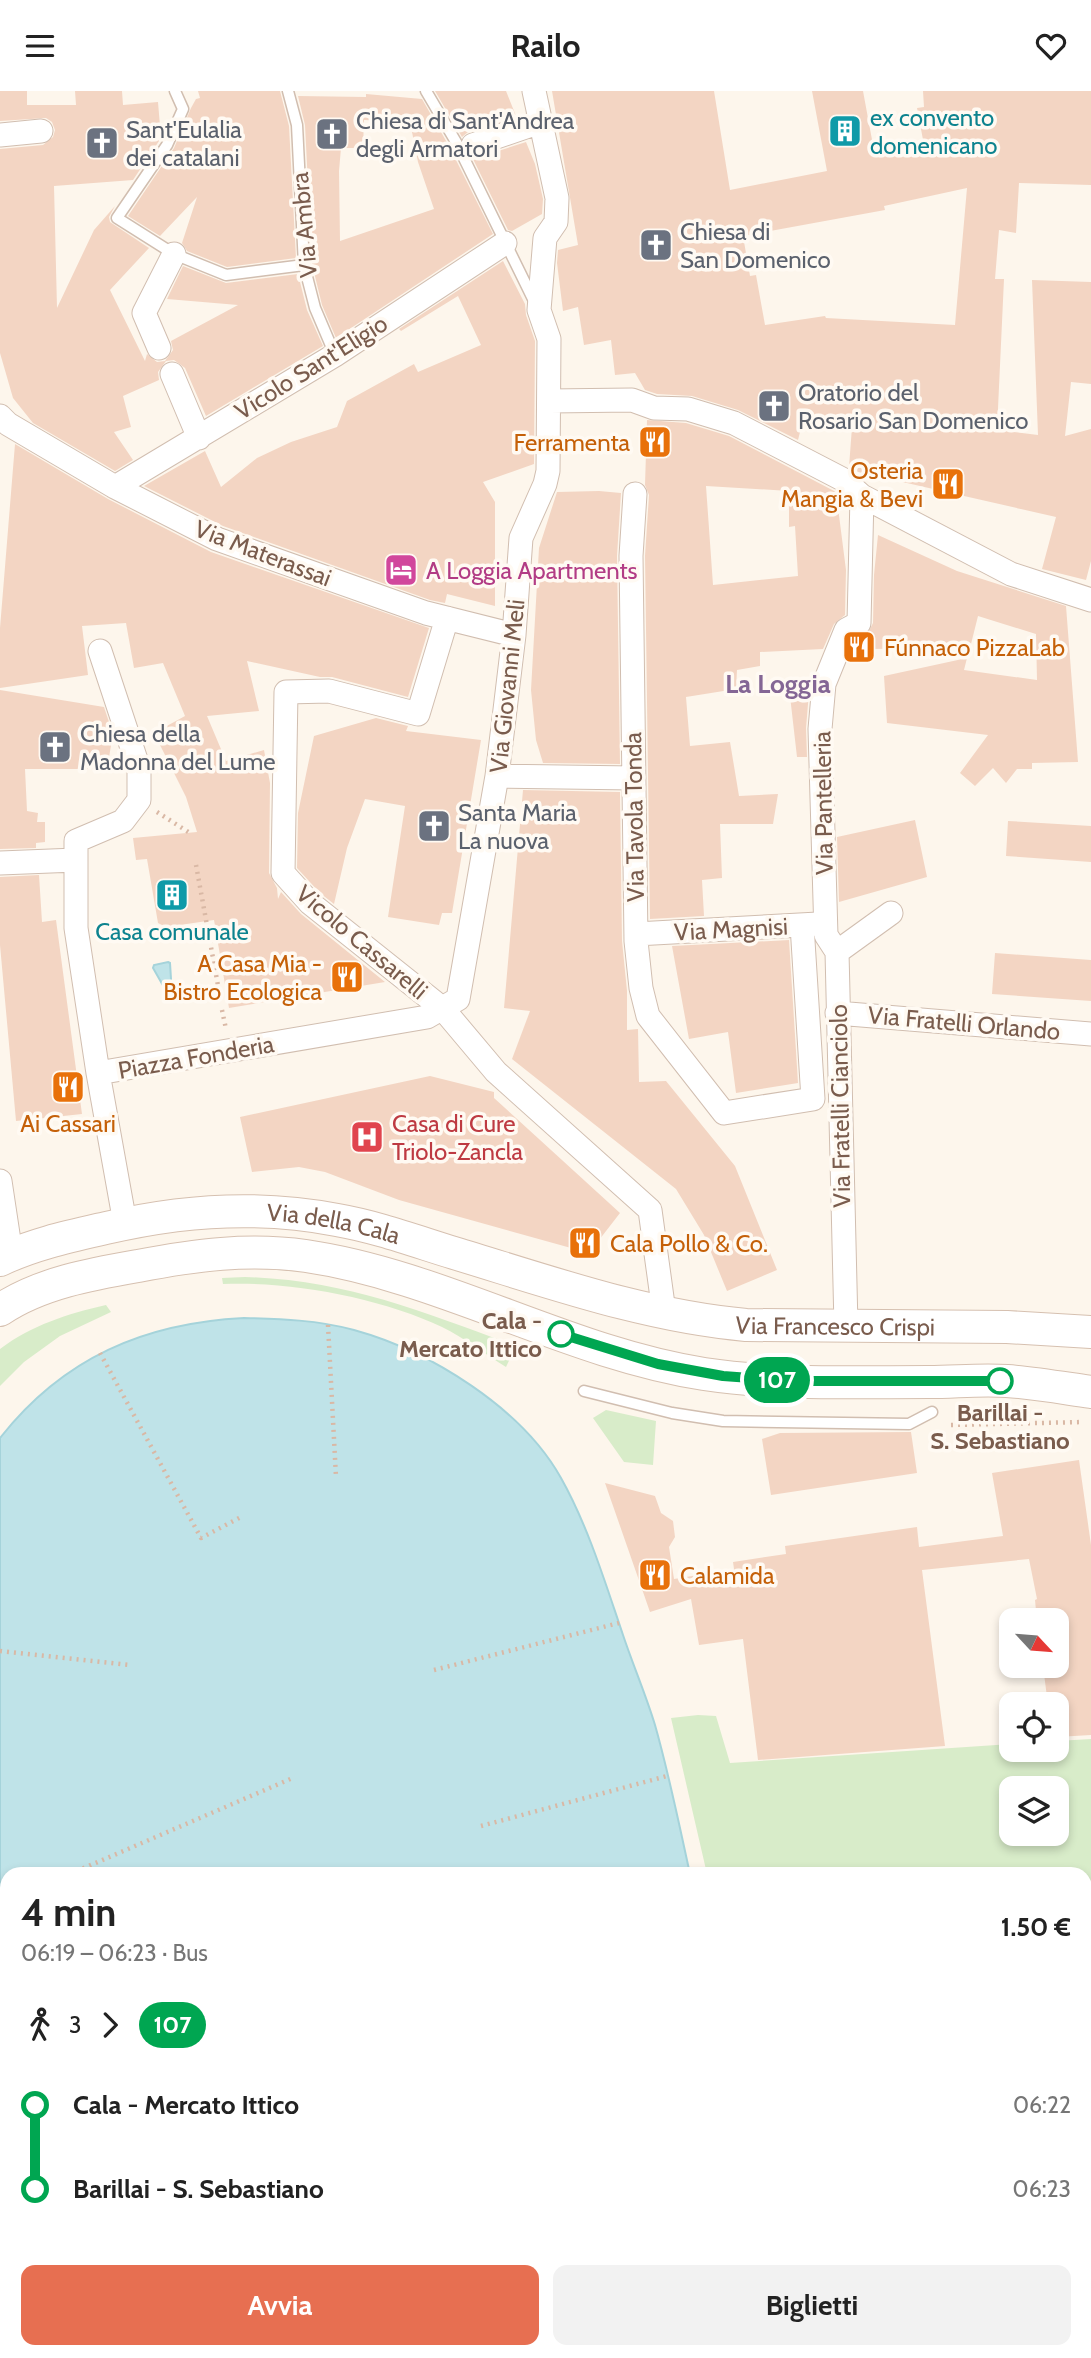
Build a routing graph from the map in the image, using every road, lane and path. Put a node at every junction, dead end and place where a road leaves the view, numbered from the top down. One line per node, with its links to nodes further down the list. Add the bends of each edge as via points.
1 (175, 91): 10 (lane, via 183,109 167,145 117,218)
2 (288, 91): 11 (lane, Via Ambra, via 298,125)
3 (426, 91): 9 (lane)
4 (534, 91): 5 (street)
5 (540, 122): 8 (street); 12 (street, via 557,198 556,222 545,237)
6 (41, 131): 7 (street)
7 (0, 135)
8 (474, 145)
9 (505, 243): 12 (lane); 14 (street, Vicolo Sant'Eligio)
10 (174, 254): 11 (lane, via 226,275); 13 (street, via 144,313)
11 (304, 265): 14 (lane, Via Ambra, via 315,308)
12 (539, 310): 16 (street, Via Giovanni Meli, via 549,339)
13 (159, 348)
14 (335, 355): 18 (street, Vicolo Sant'Eligio)
15 (172, 374): 18 (street)
16 (550, 401): 21 (street, via 632,400 654,408 688,409 734,423 844,480); 24 (street, Via Giovanni Meli, via 548,471 521,538)
17 (2, 426): 19 (street, Via Materassai, via 28,436)
18 (199, 438): 19 (street, Vicolo Sant'Eligio)
19 (115, 487): 23 (street, Via Materassai, via 217,539)
20 (635, 493): 27 (street, Via Tavola Tonda, via 631,556)
21 (862, 496): 22 (street, via 1011,574); 34 (street, Via Pantelleria, via 859,622 846,630 824,684 820,729)
22 (1091, 600)
23 (447, 618): 24 (street, Via Materassai); 39 (street, Vicolo Cassarelli, via 418,714 329,691 286,692 282,873 310,903)
24 (514, 635): 26 (street, Via Giovanni Meli)
25 (100, 651): 28 (street, via 139,769)
26 (498, 776): 27 (street); 39 (street, Via Giovanni Meli, via 458,999)
27 (634, 778): 36 (street, Via Tavola Tonda)
28 (139, 800): 29 (path); 30 (street, via 122,821 76,841)
29 (190, 833)
30 (76, 860): 31 (street); 42 (street, via 76,928)
31 (0, 863)
32 (196, 865): 38 (path)
33 (891, 913): 37 (street)
34 (826, 924): 35 (street, Via Magnisi); 37 (street, Via Pantelleria, via 826,935)
35 (802, 925): 36 (street, Via Magnisi); 36 (street, Via Tavola Tonda, via 813,1099 724,1114 648,1016)
36 (636, 934)
37 (837, 952): 40 (street, Via Fratelli Cianciolo)
38 (219, 991)
39 (443, 1009): 42 (street, Piazza Fonderia, via 426,1017); 47 (street, Vicolo Cassarelli, via 496,1072 650,1210)
40 (837, 1013): 41 (street, Via Fratelli Orlando); 50 (street, Via Fratelli Cianciolo)
41 (1091, 1034)
42 (98, 1073): 44 (street, Piazza Fonderia)
43 (0, 1181): 45 (street)
44 (125, 1223): 45 (main road, Via della Cala); 47 (main road, Via della Cala, via 238,1210 338,1220)
45 (6, 1257)
46 (0, 1310): 55 (main road, Via della Cala, via 43,1289 109,1271 200,1255 261,1253 303,1256 370,1270 617,1353 704,1374 793,1381)
47 (664, 1313): 50 (main road, Via Francesco Crispi, via 746,1325)
48 (1091, 1318): 51 (main road)
49 (328, 1325): 61 (path)
50 (846, 1325): 51 (main road, Via Francesco Crispi)
51 (1007, 1327): 52 (main road)
52 (1091, 1332)
53 (100, 1353): 62 (path, via 201,1538)
54 (1091, 1376): 55 (main road)
55 (1006, 1381): 57 (main road)
56 (584, 1391): 58 (lane, via 723,1421 909,1424)
57 (1091, 1392)
58 (932, 1412)
59 (1091, 1422): 60 (path)
60 (951, 1425)
61 (336, 1477)
62 (241, 1517)
63 (619, 1623): 66 (path)
64 (0, 1651): 65 (path)
65 (130, 1665)
66 (434, 1670)
67 (667, 1776): 69 (path)
68 (295, 1777): 70 (path)
69 (481, 1826)
70 (86, 1867)

